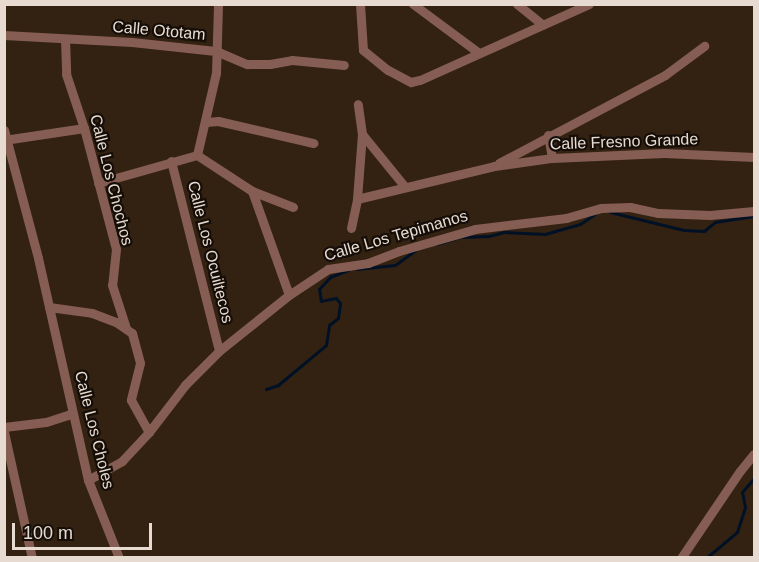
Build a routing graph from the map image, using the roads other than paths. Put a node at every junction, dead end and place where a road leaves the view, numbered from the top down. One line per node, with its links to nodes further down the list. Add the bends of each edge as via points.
1 (218, 4): 10 (street)
2 (360, 4): 11 (street, via 363,50 411,82)
3 (413, 4): 11 (street)
4 (517, 4): 6 (street)
5 (589, 4): 6 (street)
6 (543, 25): 11 (street)
7 (4, 35): 8 (street, Calle Ototam)
8 (65, 39): 10 (street, Calle Ototam); 15 (street, Calle Los Chochos, via 66,74)
9 (704, 46): 17 (street, Calle Fresno Grande, via 665,75)
10 (216, 51): 12 (street, Calle Ototam, via 247,64 292,60); 14 (street, via 216,73)
11 (479, 53)
12 (344, 65)
13 (358, 104): 16 (street)
14 (206, 122): 19 (street, via 218,121); 20 (street)
15 (84, 128): 18 (street); 25 (street, Calle Los Chochos)
16 (362, 134): 26 (street); 28 (street)
17 (548, 135): 22 (street); 24 (street, Calle Fresno Grande)
18 (5, 137): 33 (street, Calle Los Choles)
19 (313, 143)
20 (197, 155): 23 (street); 27 (street, Calle Los Ocuiltecos)
21 (754, 157): 22 (street, Calle Fresno Grande, via 664,153)
22 (552, 158): 24 (street, Calle Fresno Grande)
23 (171, 161): 25 (street); 35 (street, Calle Los Ocuiltecos)
24 (494, 166): 26 (street, Calle Fresno Grande)
25 (98, 183): 34 (street, Calle Los Chochos, via 116,249 112,285)
26 (405, 187): 28 (street, Calle Fresno Grande)
27 (252, 191): 29 (street, Calle Los Ocuiltecos); 32 (street)
28 (357, 199): 31 (street)
29 (293, 207)
30 (754, 211): 32 (street, Calle Los Tepimanos, via 710,215 600,208 566,218 475,229 368,262 328,269)
31 (351, 228)
32 (288, 295): 35 (street, Calle Los Tepimanos)
33 (49, 307): 34 (street, via 92,313); 36 (street, Calle Los Choles)
34 (126, 328): 38 (street, via 136,340 140,363 131,400)
35 (219, 351): 38 (street, Calle Los Tepimanos, via 185,385)
36 (73, 412): 37 (street); 40 (street, Calle Los Choles)
37 (4, 430): 41 (street)
38 (149, 432): 40 (street, Calle Los Tepimanos, via 123,461)
39 (754, 454): 43 (street)
40 (88, 480): 42 (street, Calle Los Choles)
41 (32, 558)
42 (119, 558)
43 (681, 558)

